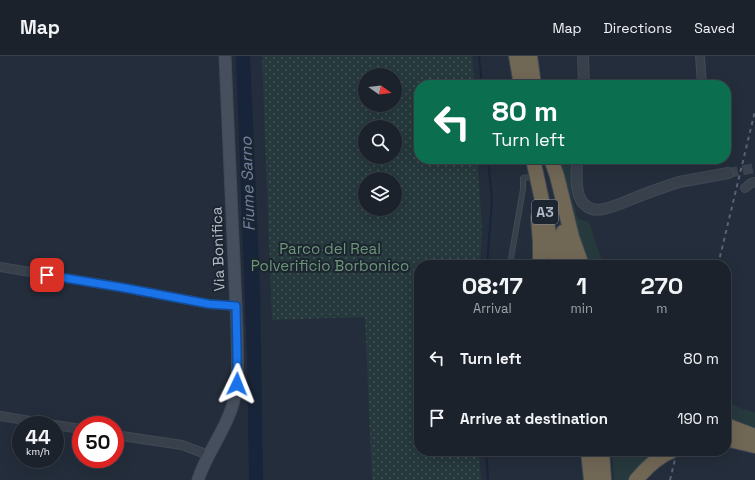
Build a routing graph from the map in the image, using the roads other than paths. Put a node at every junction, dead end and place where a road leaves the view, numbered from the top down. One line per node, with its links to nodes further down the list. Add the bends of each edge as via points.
1 (225, 56): 25 (main road, Via Bonifica)
2 (516, 56): 6 (highway)
3 (530, 56): 7 (highway)
4 (583, 56): 8 (street)
5 (700, 56): 9 (street)
6 (519, 80)
7 (533, 80)
8 (584, 80)
9 (702, 80)
10 (528, 164): 16 (highway)
11 (534, 164): 21 (highway, A3)
12 (549, 164): 22 (highway, A3)
13 (553, 164): 23 (highway)
14 (577, 164): 15 (street, via 577,187 580,198 588,207 596,210 679,183)
15 (728, 173)
16 (529, 177): 19 (lane, via 523,178); 20 (highway, via 539,228)
17 (755, 182): 18 (street)
18 (745, 188)
19 (511, 260)
20 (540, 260)
21 (555, 260)
22 (568, 260)
23 (580, 260)
24 (0, 267): 25 (street, via 209,304)
25 (236, 306): 34 (main road, Via Bonifica, via 237,384 232,407)
26 (0, 416): 27 (street)
27 (12, 418)
28 (731, 428): 32 (highway)
29 (731, 434): 32 (highway)
30 (124, 436): 34 (street, via 182,445)
31 (731, 439): 32 (highway)
32 (754, 441): 33 (highway)
33 (731, 443)
34 (208, 455): 39 (main road, Via Bonifica)
35 (582, 456): 40 (highway)
36 (589, 456): 41 (highway)
37 (602, 456): 42 (highway)
38 (662, 456): 43 (highway)
39 (198, 480)
40 (584, 480)
41 (591, 480)
42 (604, 480)
43 (636, 480)

